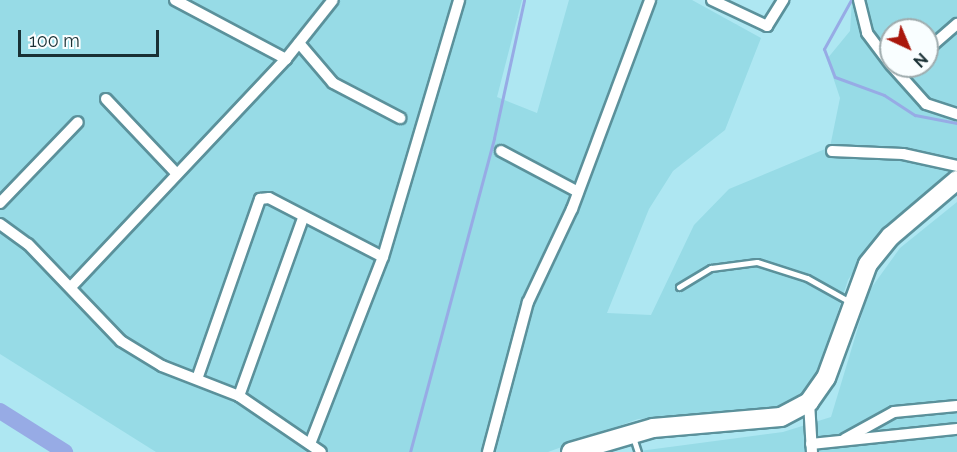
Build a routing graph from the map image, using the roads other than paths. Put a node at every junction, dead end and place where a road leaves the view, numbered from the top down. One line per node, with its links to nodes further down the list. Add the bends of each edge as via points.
1 (175, 0): 12 (street)
2 (333, 0): 10 (street)
3 (459, 0): 27 (street)
4 (650, 0): 23 (street)
5 (712, 0): 6 (street, via 767,26)
6 (783, 0)
7 (858, 0): 11 (street, via 867,33)
8 (957, 24): 9 (street)
9 (939, 40)
10 (299, 43): 12 (street); 16 (street, via 333,83)
11 (879, 49)
12 (286, 59): 21 (street)
13 (903, 78): 15 (street, via 926,104)
14 (106, 99): 21 (street)
15 (957, 114)
16 (400, 118)
17 (78, 122): 24 (street)
18 (501, 151): 23 (street)
19 (832, 151): 20 (street, via 903,154)
20 (957, 166)
21 (176, 173): 28 (street)
22 (957, 180): 30 (main road, via 876,252)
23 (578, 192): 41 (street, via 528,302)
24 (0, 203)
25 (303, 218): 27 (street); 31 (street, via 269,198 260,199); 32 (street)
26 (0, 224): 28 (street)
27 (383, 257): 38 (street)
28 (71, 287): 31 (street, via 121,341)
29 (679, 287): 30 (lane, via 711,268 757,262 807,278)
30 (851, 303): 33 (main road, via 826,378)
31 (197, 380): 32 (street)
32 (239, 396): 38 (street)
33 (809, 402): 36 (main road, via 781,417); 39 (street)
34 (957, 406): 37 (street, via 894,412)
35 (957, 429): 37 (street)
36 (632, 432): 42 (main road); 43 (lane)
37 (845, 440): 39 (street)
38 (310, 444): 40 (street)
39 (812, 448)
40 (321, 452)
41 (488, 452)
42 (572, 452)
43 (638, 452)

